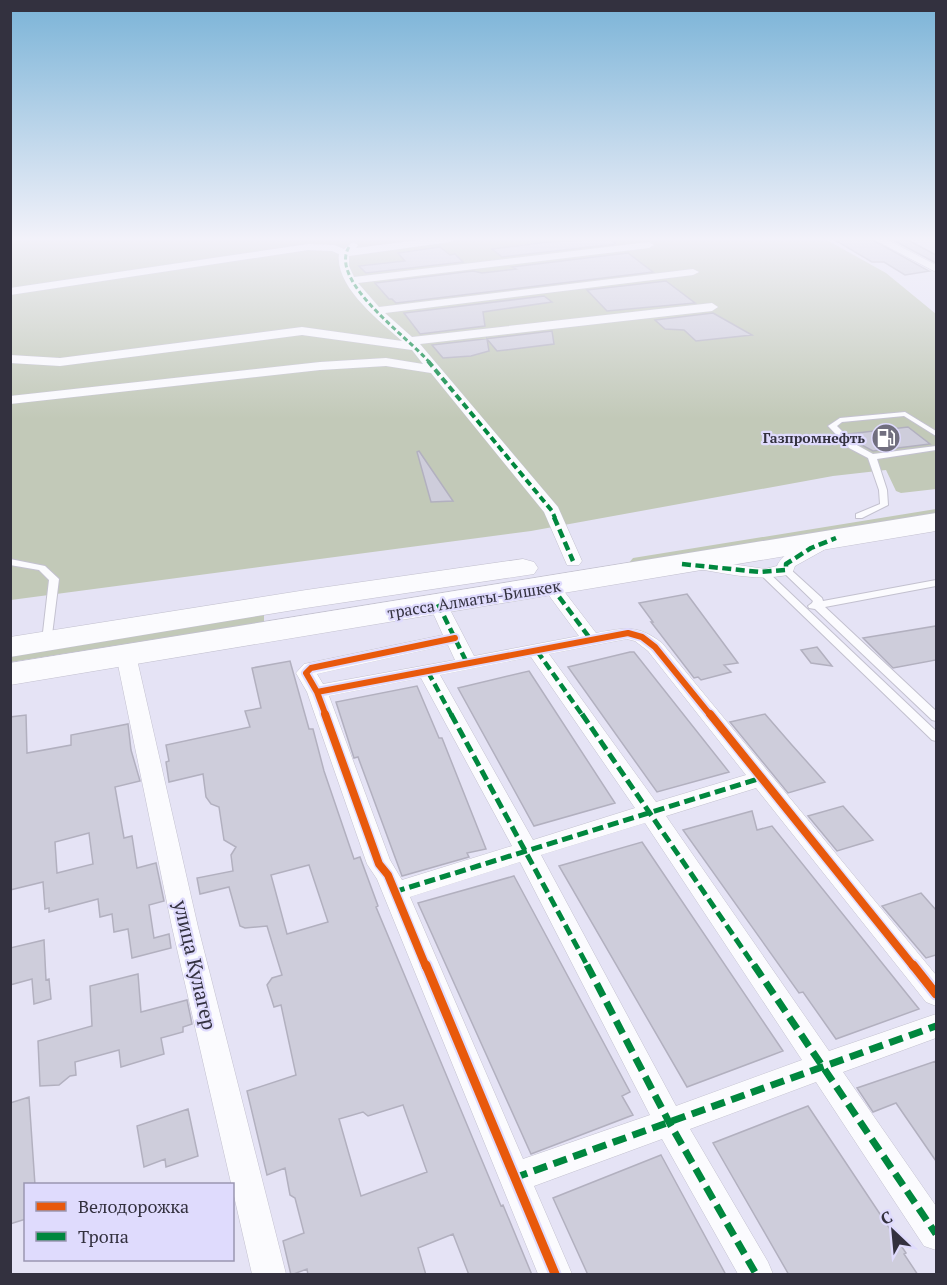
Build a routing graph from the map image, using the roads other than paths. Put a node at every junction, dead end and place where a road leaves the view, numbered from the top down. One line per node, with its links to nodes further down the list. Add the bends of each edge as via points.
1 (366, 299): 4 (street)
2 (463, 299): 4 (street)
3 (712, 307): 5 (street)
4 (378, 312): 5 (street)
5 (413, 344): 6 (street, via 302,330 60,362); 7 (street)
6 (10, 359)
7 (436, 370): 8 (street, via 386,362 320,366); 16 (street, via 552,511)
8 (10, 400)
9 (936, 434): 11 (lane, via 905,414 840,420 832,426 852,446)
10 (936, 448): 11 (lane)
11 (872, 457): 13 (lane, via 884,505)
12 (936, 504): 13 (highway, трасса Алматы-Бишкек)
13 (859, 516): 16 (highway, трасса Алматы-Бишкек)
14 (936, 522): 15 (highway, трасса Алматы-Бишкек)
15 (836, 538): 18 (highway, трасса Алматы-Бишкек); 19 (street, via 786,564)
16 (573, 561): 26 (highway, трасса Алматы-Бишкек)
17 (10, 562): 28 (lane, via 42,568 54,579)
18 (682, 564): 20 (street); 22 (highway, трасса Алматы-Бишкек)
19 (786, 570): 20 (street); 24 (lane, via 818,600)
20 (765, 574): 25 (lane)
21 (936, 583): 24 (lane)
22 (551, 586): 23 (highway, трасса Алматы-Бишкек); 29 (street)
23 (438, 604): 26 (highway, трасса Алматы-Бишкек); 27 (street)
24 (817, 605): 25 (lane); 37 (lane)
25 (802, 608): 38 (lane)
26 (310, 612): 28 (highway, трасса Алматы-Бишкек); 32 (highway, трасса Алматы-Бишкек)
27 (455, 638): 33 (street); 36 (street, via 311,668 306,673)
28 (46, 641): 30 (highway, трасса Алматы-Бишкек)
29 (592, 641): 31 (street); 39 (street, via 628,633 655,647)
30 (10, 647)
31 (537, 651): 33 (street); 40 (street)
32 (126, 655): 35 (highway, трасса Алматы-Бишкек); 49 (street, улица Кулагер, via 185,927)
33 (468, 664): 34 (street)
34 (428, 672): 36 (street); 41 (street)
35 (10, 674)
36 (317, 692): 42 (street, via 379,864)
37 (936, 717)
38 (936, 737)
39 (760, 778): 40 (street); 43 (street)
40 (651, 813): 41 (street); 45 (street)
41 (527, 851): 42 (street); 46 (street)
42 (394, 892): 47 (street)
43 (936, 994)
44 (936, 1026): 45 (street)
45 (822, 1064): 46 (street); 48 (street)
46 (670, 1124): 47 (street); 51 (street)
47 (514, 1178): 50 (street)
48 (936, 1234)
49 (268, 1275)
50 (555, 1275)
51 (756, 1275)

